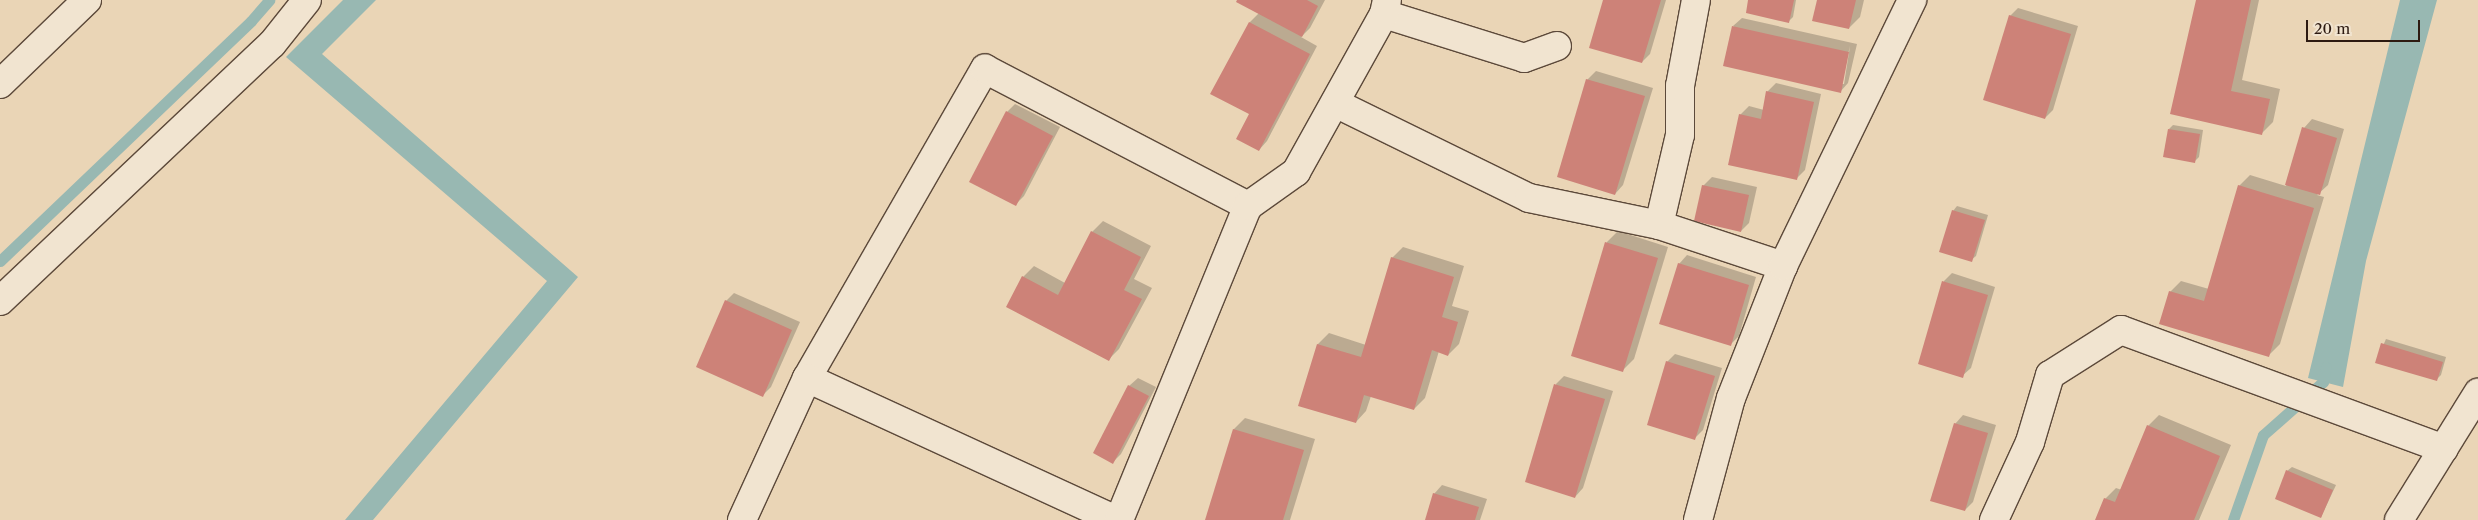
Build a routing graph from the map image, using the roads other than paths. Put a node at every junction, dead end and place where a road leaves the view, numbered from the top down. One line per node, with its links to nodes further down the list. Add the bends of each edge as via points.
1 (87, 0): 7 (street)
2 (307, 0): 12 (street, via 272,44)
3 (1696, 0): 10 (street, via 1680,86 1680,135)
4 (1912, 0): 11 (street)
5 (1385, 7): 6 (street, via 1524,58); 8 (street)
6 (1557, 46)
7 (0, 84)
8 (1335, 103): 9 (street, via 1296,172); 10 (street, via 1529,198)
9 (1248, 206): 13 (street, via 985,69); 17 (street)
10 (1659, 226): 11 (street)
11 (1783, 266): 18 (street, via 1731,398)
12 (0, 300)
13 (806, 378): 16 (street); 17 (street)
14 (2478, 393): 15 (street)
15 (2444, 449): 19 (street, via 2121,330 2050,375 2030,442); 20 (street)
16 (742, 520)
17 (1118, 520)
18 (1698, 520)
19 (1994, 520)
20 (2399, 520)

